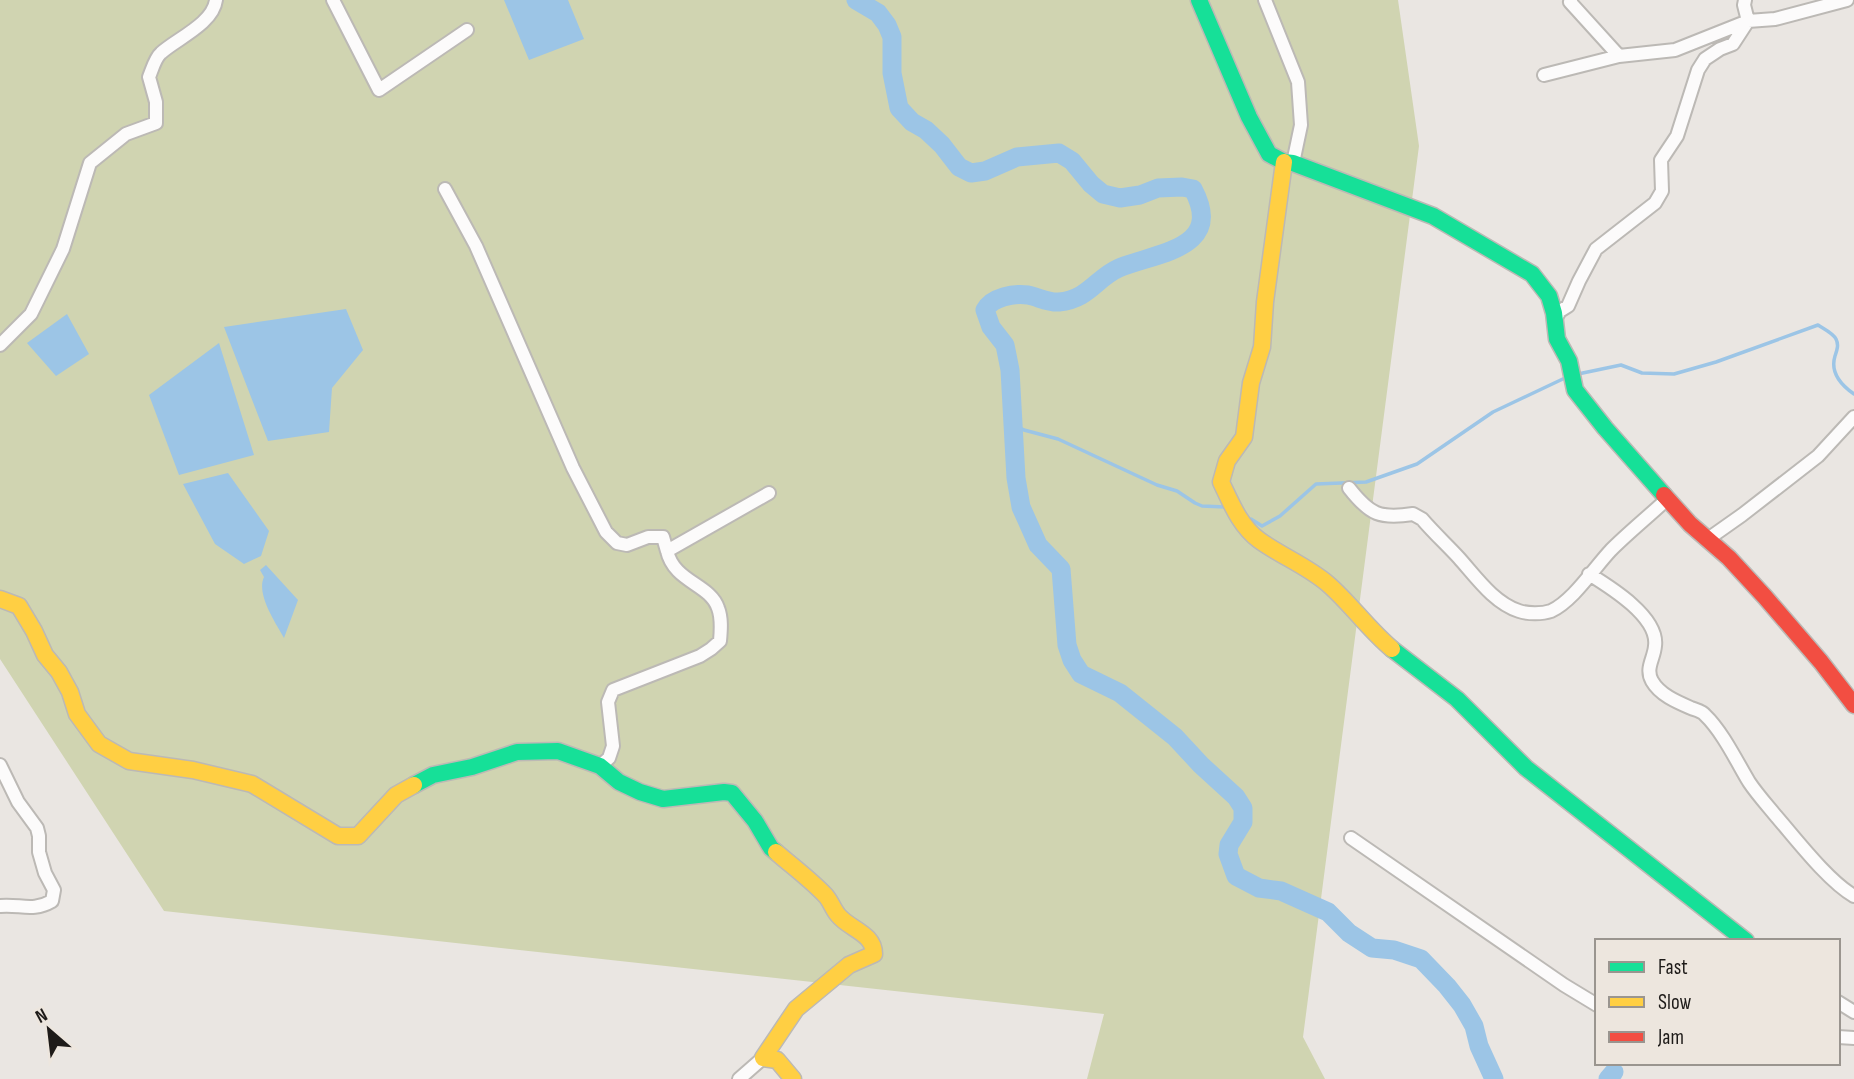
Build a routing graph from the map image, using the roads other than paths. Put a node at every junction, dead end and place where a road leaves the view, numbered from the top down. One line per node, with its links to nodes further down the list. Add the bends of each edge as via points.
1 (216, 0): 15 (street, via 192,32 159,54 149,77 156,123 126,134 90,163 58,260 31,314)
2 (333, 0): 9 (street, via 379,90)
3 (1199, 0): 12 (street, via 1269,154)
4 (1265, 0): 12 (street, via 1298,82 1301,125)
5 (1571, 0): 10 (street)
6 (1745, 0): 8 (street)
7 (1847, 0): 8 (street, via 1775,19)
8 (1748, 21): 10 (street, via 1675,50); 14 (street, via 1733,44 1705,59 1698,70 1677,136 1661,160 1662,191 1655,203 1596,249 1568,306)
9 (467, 30)
10 (1619, 56): 11 (street)
11 (1544, 75)
12 (1288, 163): 14 (street, via 1433,216 1532,274 1549,296); 30 (street, via 1266,291 1262,347 1251,383 1244,436 1227,461 1221,482 1235,513 1258,539 1328,584 1379,638 1457,699 1527,768)
13 (445, 189): 21 (street, via 476,246 573,468 607,533 627,545 663,537)
14 (1554, 321): 19 (street, via 1575,390)
15 (0, 345)
16 (1854, 417): 20 (street, via 1818,456)
17 (1349, 488): 22 (street, via 1371,512 1397,517 1413,514 1422,519 1488,590 1520,612 1552,610)
18 (769, 493): 21 (street)
19 (1667, 499): 20 (street); 22 (street)
20 (1708, 539): 24 (street, via 1765,597)
21 (667, 551): 26 (street, via 679,573 713,598 719,609 720,641 700,656 613,690 608,702 612,746 609,758)
22 (1589, 574): 28 (street, via 1635,605 1653,631 1656,645 1648,667 1654,685 1704,713 1751,786 1798,842)
23 (0, 600): 26 (street, via 19,606 70,692 77,714 99,744 129,761 252,784 338,836 358,836 396,795 433,775 517,752 558,751)
24 (1854, 705)
25 (0, 765): 29 (street, via 37,828 39,852 54,890 52,901 44,906)
26 (600, 766): 32 (street, via 640,793 663,799 732,793 771,848 818,887 837,914 874,947 874,954 849,965 796,1009)
27 (1351, 838): 31 (street)
28 (1854, 896)
29 (0, 906)
30 (1743, 939)
31 (1595, 1004)
32 (762, 1058): 33 (street); 34 (street, via 777,1060)
33 (738, 1079)
34 (793, 1079)

